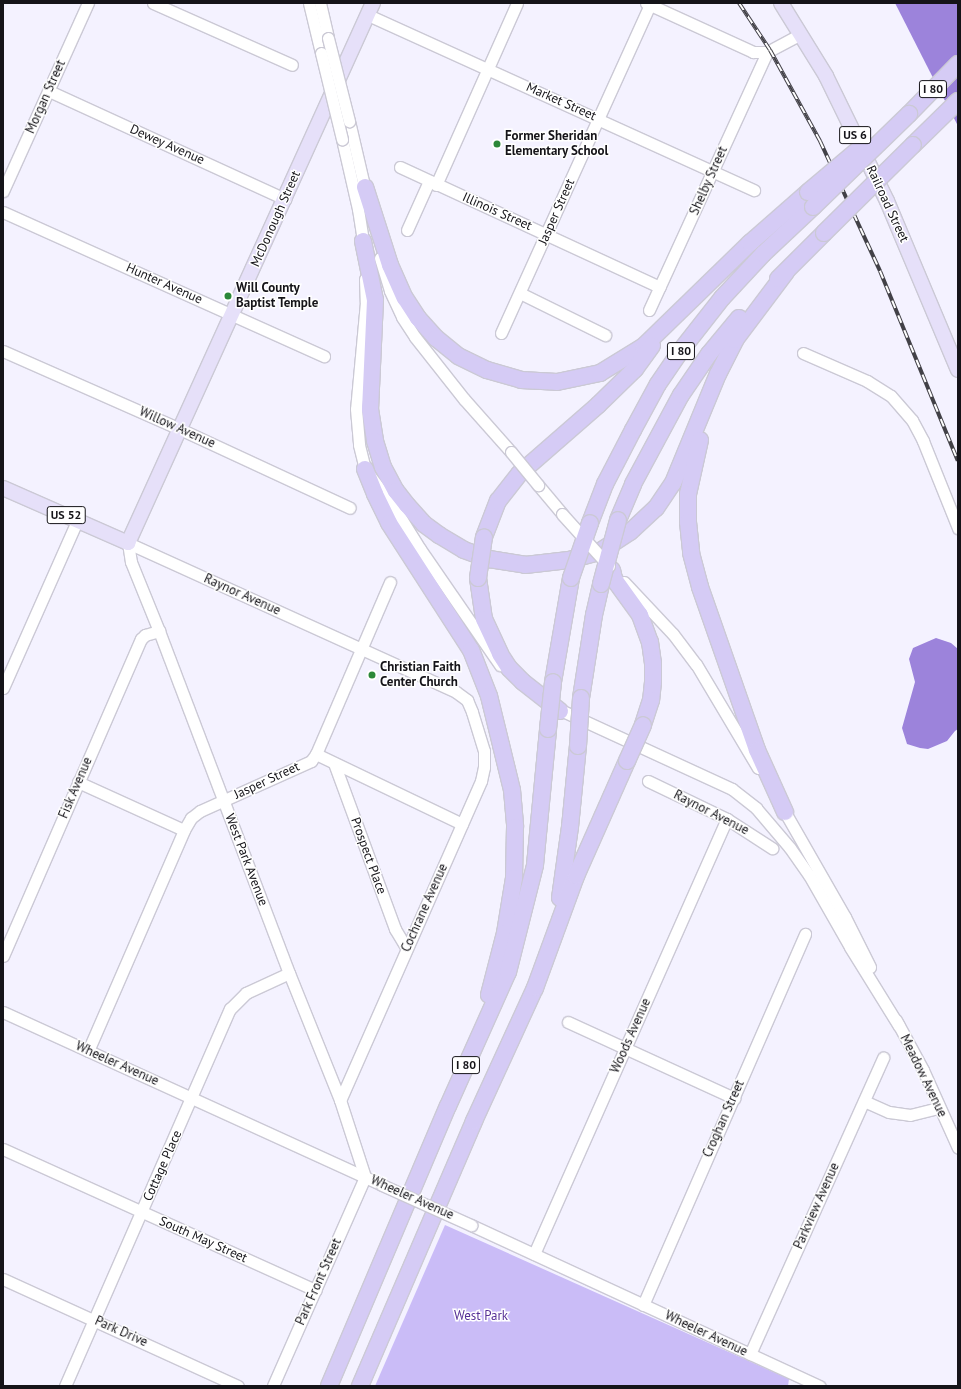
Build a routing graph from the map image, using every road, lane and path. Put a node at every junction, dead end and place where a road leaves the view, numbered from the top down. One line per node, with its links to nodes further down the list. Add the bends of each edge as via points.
1 (88, 3): 14 (street, Morgan Street)
2 (153, 3): 12 (street)
3 (309, 3): 28 (street, bridge)
4 (320, 3): 20 (street, bridge)
5 (517, 3): 13 (street)
6 (781, 3): 9 (main road, Railroad Street / US 6)
7 (649, 4): 10 (street, via 753,52); 16 (street, Jasper Street)
8 (371, 9): 13 (street, Market Street); 23 (main road, McDonough Street)
9 (801, 34): 10 (street); 40 (main road, Railroad Street / US 6, via 826,76 888,201)
10 (767, 52): 18 (street, Shelby Street)
11 (958, 64): 24 (highway, I 80, bridge, via 909,114 882,130)
12 (292, 65)
13 (488, 69): 16 (street, Market Street); 19 (street)
14 (49, 91): 22 (street, Morgan Street); 23 (street, Dewey Avenue)
15 (958, 101): 29 (highway, I 80, bridge)
16 (598, 119): 18 (street, Market Street); 27 (street, Jasper Street)
17 (400, 167): 19 (street, Illinois Street)
18 (713, 171): 21 (street, Market Street); 30 (street, Shelby Street)
19 (432, 183): 26 (street); 27 (street, Illinois Street)
20 (365, 187): 34 (highway, via 390,265 405,298 436,338 458,356 487,370 521,380 557,382 600,373 644,346); 49 (street, bridge, via 375,242 390,291 402,317 430,358)
21 (754, 190)
22 (3, 191)
23 (284, 199): 33 (main road, McDonough Street)
24 (811, 200): 34 (highway, via 750,243); 81 (highway, I 80, bridge, via 722,298 674,361 658,384 605,484 571,578 553,682 535,865 508,972)
25 (3, 212): 33 (street, Hunter Avenue)
26 (407, 230)
27 (546, 235): 30 (street, Illinois Street); 31 (street, Jasper Street)
28 (363, 240): 41 (highway, via 375,300 370,410 374,441 383,468 396,490 424,524 464,550 505,563 540,564 599,552 630,532 656,508 673,483); 43 (street, via 366,302 356,409 359,445)
29 (786, 272): 41 (highway, via 735,340); 66 (highway, I 80, bridge, via 739,317 709,354 656,439 618,520 594,615 581,698 570,827)
30 (660, 287): 32 (street, Shelby Street)
31 (520, 293): 35 (street, Jasper Street); 36 (street)
32 (650, 310)
33 (232, 315): 39 (street, Hunter Avenue); 42 (main road, McDonough Street)
34 (661, 331): 54 (highway, bridge, via 635,369 519,474 507,488 491,515 484,537 478,578 484,619 500,654 510,668)
35 (501, 333)
36 (605, 335)
37 (3, 351): 42 (street, Willow Avenue)
38 (803, 353): 47 (street, via 867,381 891,396 912,420 923,441)
39 (324, 356)
40 (958, 370)
41 (718, 374): 61 (highway, via 696,452 688,494 691,553 757,750)
42 (180, 429): 45 (street, Willow Avenue); 48 (main road, McDonough Street)
43 (365, 469): 54 (street, via 504,670 537,698); 81 (highway, via 389,523 471,650 489,696 512,790 515,827 514,878 505,933 492,987)
44 (3, 488): 46 (main road, Raynor Avenue / US 52)
45 (350, 508)
46 (77, 521): 48 (main road, Raynor Avenue / US 52); 53 (street)
47 (958, 528)
48 (128, 543): 51 (street, West Park Avenue, via 131,562); 52 (street, Raynor Avenue)
49 (612, 570): 61 (street, via 673,634 696,664); 66 (highway, bridge, via 614,579 640,615 650,642 653,664 651,700 643,725)
50 (390, 582): 52 (street, Jasper Street)
51 (159, 631): 59 (street, Fisk Avenue, via 145,635 141,639); 60 (street, West Park Avenue)
52 (361, 649): 55 (street, Raynor Avenue, via 456,692 467,700); 56 (street, Jasper Street)
53 (3, 688)
54 (560, 711): 73 (street, via 732,789 756,808 790,848 809,876)
55 (472, 712): 63 (street, Cochrane Avenue, via 484,751 484,767 481,781)
56 (316, 754): 57 (street); 60 (street, Jasper Street, via 311,761)
57 (334, 763): 63 (street); 68 (street, Prospect Place, via 395,929)
58 (648, 781): 62 (street, Raynor Avenue)
59 (78, 782): 64 (street); 69 (street, Fisk Avenue)
60 (223, 801): 64 (street, Jasper Street, via 200,811 191,818); 70 (street, West Park Avenue)
61 (785, 812): 73 (street, via 845,917)
62 (727, 819): 65 (street, Raynor Avenue); 74 (street, Woods Avenue)
63 (462, 824): 68 (street, Cochrane Avenue)
64 (184, 830): 75 (street, Jasper Street)
65 (772, 848)
66 (556, 926): 98 (highway, I 80, via 535,988 471,1128)
67 (805, 934): 78 (street, Croghan Street)
68 (406, 947): 79 (street, Cochrane Avenue)
69 (3, 956)
70 (289, 973): 77 (street, Cottage Place, via 246,993 230,1009); 79 (street, West Park Avenue)
71 (3, 1012): 75 (street, Wheeler Avenue)
72 (568, 1022): 74 (street)
73 (899, 1026): 82 (street, Meadow Avenue, via 923,1070)
74 (625, 1048): 78 (street); 87 (street, Woods Avenue)
75 (88, 1051): 77 (street, Wheeler Avenue)
76 (883, 1058): 80 (street, Parkview Avenue)
77 (193, 1098): 85 (street, Wheeler Avenue); 86 (street, Cottage Place)
78 (734, 1098): 90 (street, Croghan Street)
79 (340, 1100): 85 (street, West Park Avenue)
80 (864, 1100): 82 (street, via 889,1112 910,1115); 92 (street, Parkview Avenue)
81 (448, 1106): 97 (highway, I 80)
82 (939, 1108): 83 (street, Meadow Avenue)
83 (958, 1148)
84 (3, 1149): 86 (street, South May Street)
85 (365, 1177): 87 (street, Wheeler Avenue, bridge); 89 (street, Park Front Street)
86 (142, 1213): 89 (street, South May Street); 91 (street, Cottage Place)
87 (534, 1254): 90 (street, Wheeler Avenue)
88 (3, 1279): 91 (street, Park Drive)
89 (316, 1290): 96 (street, Park Front Street)
90 (643, 1305): 92 (street, Wheeler Avenue)
91 (93, 1320): 94 (street, Cottage Place); 95 (street, Park Drive)
92 (750, 1354): 93 (street, Wheeler Avenue)
93 (796, 1381): 99 (street, Wheeler Avenue)
94 (65, 1386)
95 (238, 1386)
96 (273, 1386)
97 (329, 1386)
98 (360, 1386)
99 (820, 1386)

